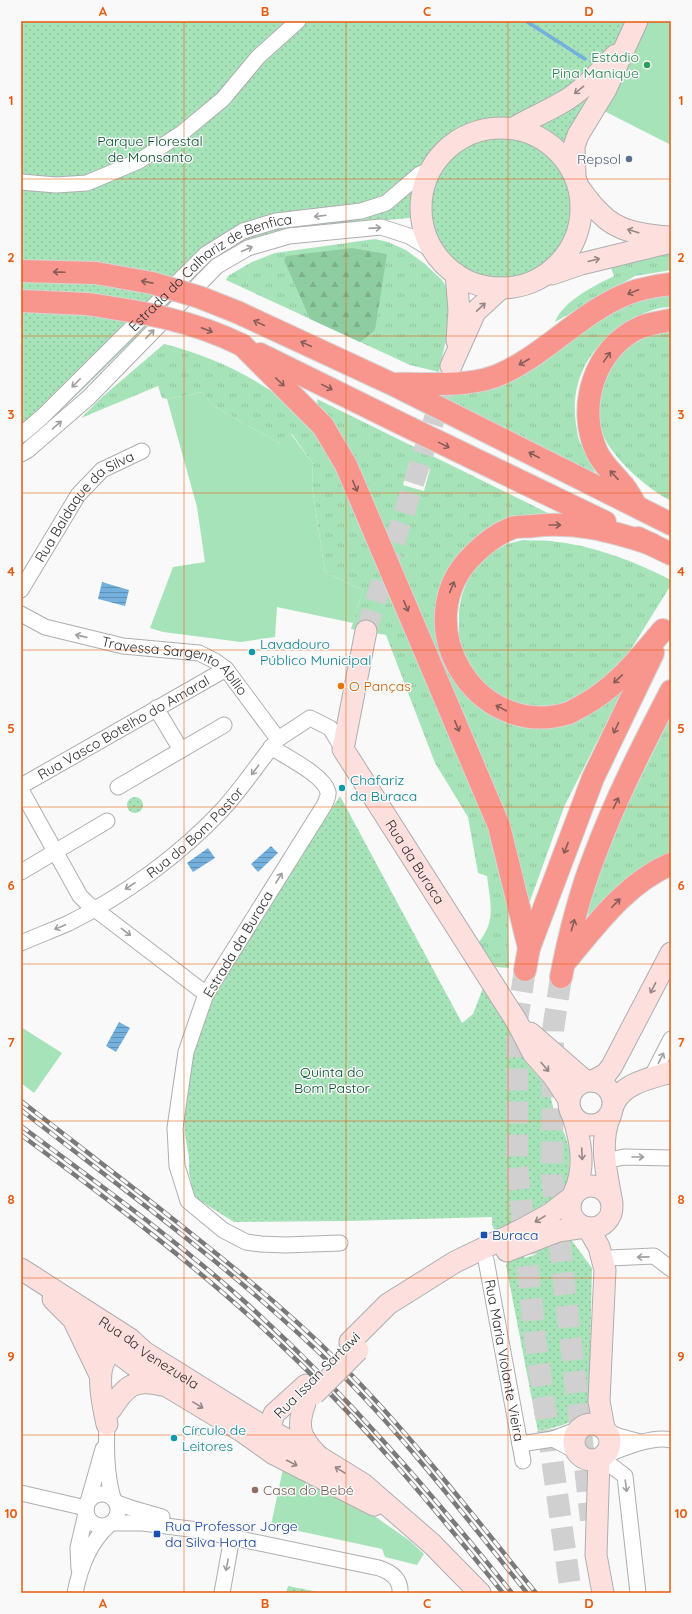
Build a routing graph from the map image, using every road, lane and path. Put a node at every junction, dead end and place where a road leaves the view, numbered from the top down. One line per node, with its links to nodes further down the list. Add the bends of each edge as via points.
1 (298, 21): 6 (street, via 258,57 223,99 182,133 139,161 87,183 56,185)
2 (637, 21): 3 (street)
3 (627, 43): 4 (street, one-way to 4, via 574,95); 7 (street, via 606,89 574,146)
4 (514, 128): 5 (street, via 486,128 472,132 448,147); 7 (street, via 544,139 556,149 567,161)
5 (430, 170): 10 (street, via 423,190 421,211 427,239); 20 (street, Estrada do Calhariz de Benfica, one-way to 20, via 420,174 386,203 361,211 276,221 244,231 206,254)
6 (21, 182)
7 (577, 182): 8 (street, one-way to 7, via 644,235 611,223 600,214); 13 (street, via 582,205 577,236 561,262)
8 (671, 237)
9 (671, 242): 13 (street, one-way to 9, via 581,264)
10 (434, 251): 12 (street); 22 (street, Estrada do Calhariz de Benfica, one-way to 10, via 88,398 217,266 248,248 289,236 381,227 409,236)
11 (21, 271): 19 (highway, one-way to 11, bridge, via 200,297 152,283 96,273)
12 (456, 274): 15 (street, via 485,287); 15 (street, one-way to 15, via 459,310 454,360 475,312)
13 (544, 277): 15 (street)
14 (671, 284): 19 (highway, one-way to 19, via 638,290 612,301 528,360 490,378 454,384)
15 (501, 288)
16 (21, 301): 18 (highway, one-way to 18, bridge, via 87,304 140,311 188,323)
17 (671, 320): 23 (highway, one-way to 17, via 597,452 588,421 589,392 608,354 628,334 641,327)
18 (242, 345): 25 (highway, one-way to 25); 47 (highway, one-way to 47, via 323,426 346,465 499,826)
19 (392, 384): 23 (highway, one-way to 19)
20 (21, 435)
21 (142, 451): 27 (street, Rua Baldaque da Silva, via 102,470 78,495)
22 (21, 454)
23 (637, 506): 24 (highway)
24 (667, 522)
25 (651, 544): 26 (highway); 29 (highway, one-way to 25, via 621,678 597,698 569,713 541,718 511,713 485,699 464,676 451,650 445,616 451,587 464,563 487,541 512,528 575,525 610,531)
26 (671, 554)
27 (21, 590)
28 (21, 614): 31 (street, Travessa Sargento Abílio, one-way to 28, via 199,653 123,646 45,627)
29 (667, 624): 47 (highway, one-way to 47, via 593,778)
30 (366, 631): 36 (street)
31 (226, 669): 33 (street, Rua Vasco Botelho do Amaral); 35 (street, Travessa Sargento Abílio)
32 (671, 691): 43 (highway, via 612,810 593,857 562,971 606,913 628,891 655,870)
33 (156, 708): 37 (street); 38 (street, Rua Vasco Botelho do Amaral)
34 (224, 725): 37 (street)
35 (275, 743): 36 (street, Rua da Buraca, via 310,718 330,728); 45 (street, Rua do Bom Pastor, one-way to 45, via 243,786 185,845 146,876); 50 (street, Estrada da Buraca, one-way to 35, via 325,804 328,794 319,778)
36 (343, 749): 51 (street, Rua da Buraca)
37 (181, 750): 39 (street)
38 (21, 786)
39 (118, 787)
40 (21, 790): 42 (street)
41 (107, 821): 42 (street)
42 (56, 852): 44 (street); 45 (street, via 80,896)
43 (671, 864)
44 (21, 872)
45 (94, 909): 46 (street, Rua do Bom Pastor, one-way to 46); 50 (street, one-way to 50)
46 (21, 943)
47 (529, 948): 49 (highway)
48 (671, 953): 55 (street, one-way to 55, via 612,1066 606,1074)
49 (525, 970)
50 (206, 994): 63 (street, Estrada da Buraca, via 186,1052 176,1128 188,1201 222,1230 246,1242 285,1245)
51 (517, 1022): 55 (street, Rua da Buraca); 56 (street, Rua da Buraca, one-way to 56, via 533,1053 554,1077)
52 (671, 1039): 54 (street, one-way to 52)
53 (671, 1072): 54 (street)
54 (650, 1078): 57 (street, via 618,1095)
55 (589, 1081): 56 (street, via 578,1085 572,1092); 57 (street, via 601,1083 612,1094)
56 (571, 1108): 57 (street, via 584,1124 597,1125 604,1122); 60 (street, one-way to 60, via 580,1140 582,1160)
57 (612, 1109): 59 (street, via 606,1131)
58 (671, 1158): 59 (street, one-way to 58, via 624,1157)
59 (605, 1161): 61 (street)
60 (573, 1195): 61 (street, via 584,1186 597,1186 607,1192); 62 (street, via 570,1206 572,1216); 70 (street, Rua Issan Sartawi, one-way to 70, via 550,1214 455,1262 388,1304)
61 (612, 1207): 62 (street, via 608,1219 602,1225); 65 (street)
62 (586, 1228): 64 (street, Rua Issan Sartawi, via 558,1231); 65 (street)
63 (340, 1243)
64 (486, 1260): 70 (street, Rua Issan Sartawi, via 461,1272 395,1313); 85 (street, Rua Maria Violante Vieira)
65 (608, 1264): 66 (street, one-way to 65, via 654,1256); 77 (street)
66 (671, 1269)
67 (25, 1272): 68 (street, Rua da Venezuela); 69 (street, Rua da Venezuela)
68 (73, 1319): 71 (street, Rua da Venezuela); 73 (street)
69 (103, 1321): 71 (street, via 110,1332); 72 (street, Rua da Venezuela)
70 (354, 1346): 75 (street, Rua Issan Sartawi, bridge)
71 (115, 1351): 72 (street, via 122,1349); 73 (street, via 105,1360); 74 (street, Rua da Venezuela); 78 (street)
72 (144, 1352): 76 (street, Rua da Venezuela)
73 (100, 1375): 78 (street, via 102,1401)
74 (165, 1385): 78 (street, via 135,1383 124,1390); 81 (street, Rua da Venezuela, one-way to 81, via 243,1432)
75 (304, 1395): 76 (street, via 261,1409); 81 (street, Rua Issan Sartawi, via 284,1424); 86 (street, via 300,1424 303,1439)
76 (224, 1400): 81 (street, Rua da Venezuela)
77 (599, 1401): 79 (street); 80 (street)
78 (108, 1424): 90 (street, via 108,1476); 91 (street)
79 (581, 1427): 80 (street, via 597,1424); 82 (street); 87 (street, via 574,1439)
80 (605, 1429): 84 (street, via 618,1436); 87 (street, via 610,1436 610,1447)
81 (264, 1436): 86 (street); 92 (street, one-way to 92, via 274,1454)
82 (553, 1439): 85 (street); 87 (street)
83 (671, 1440): 84 (street)
84 (640, 1442): 87 (street)
85 (520, 1444): 88 (street, Rua Maria Violante Vieira)
86 (321, 1458): 92 (street, one-way to 86, via 363,1484)
87 (593, 1460): 101 (street, via 596,1555); 102 (street, one-way to 102, via 625,1476)
88 (523, 1461)
89 (21, 1493): 91 (street)
90 (115, 1500): 91 (street, via 108,1495 96,1495); 93 (street, via 119,1513); 94 (street)
91 (86, 1508): 93 (street, via 88,1519 97,1526); 96 (street, via 78,1548)
92 (403, 1520): 100 (street, via 432,1544)
93 (111, 1524): 94 (street, via 143,1523); 96 (street, via 99,1534)
94 (197, 1530): 95 (street)
95 (232, 1537): 98 (street, one-way to 98); 99 (street, via 379,1568 395,1576 401,1587)
96 (79, 1574): 97 (street)
97 (75, 1593)
98 (222, 1593)
99 (400, 1593)
100 (480, 1593)
101 (603, 1593)
102 (638, 1593)

